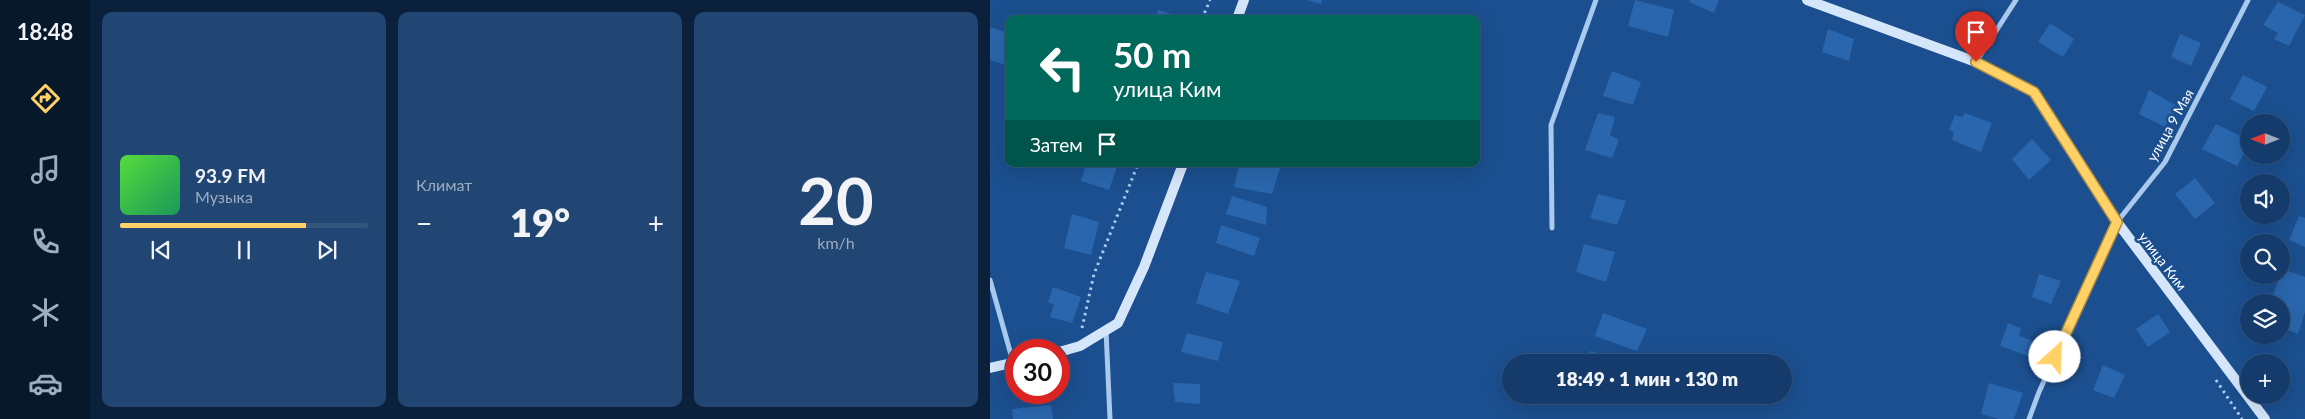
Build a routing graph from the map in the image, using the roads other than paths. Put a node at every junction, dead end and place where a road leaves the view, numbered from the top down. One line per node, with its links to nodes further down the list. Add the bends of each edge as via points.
1 (1244, 0): 6 (street)
2 (1596, 0): 10 (street, via 1551,125)
3 (1807, 0): 7 (street, улица Ким)
4 (2016, 0): 7 (street)
5 (2248, 0): 9 (street, улица 9 Мая, via 2165,162)
6 (1238, 15)
7 (1976, 62): 9 (street, улица Ким, via 2034,92)
8 (1182, 167): 12 (street, via 1144,267 1118,323)
9 (2117, 222): 18 (street, улица 9 Мая); 19 (street, улица Ким)
10 (1552, 228)
11 (990, 280): 13 (street)
12 (1106, 330): 14 (street); 17 (street)
13 (1008, 339)
14 (1070, 349)
15 (1005, 364): 16 (street)
16 (990, 368)
17 (1110, 419)
18 (2029, 419)
19 (2265, 419)

